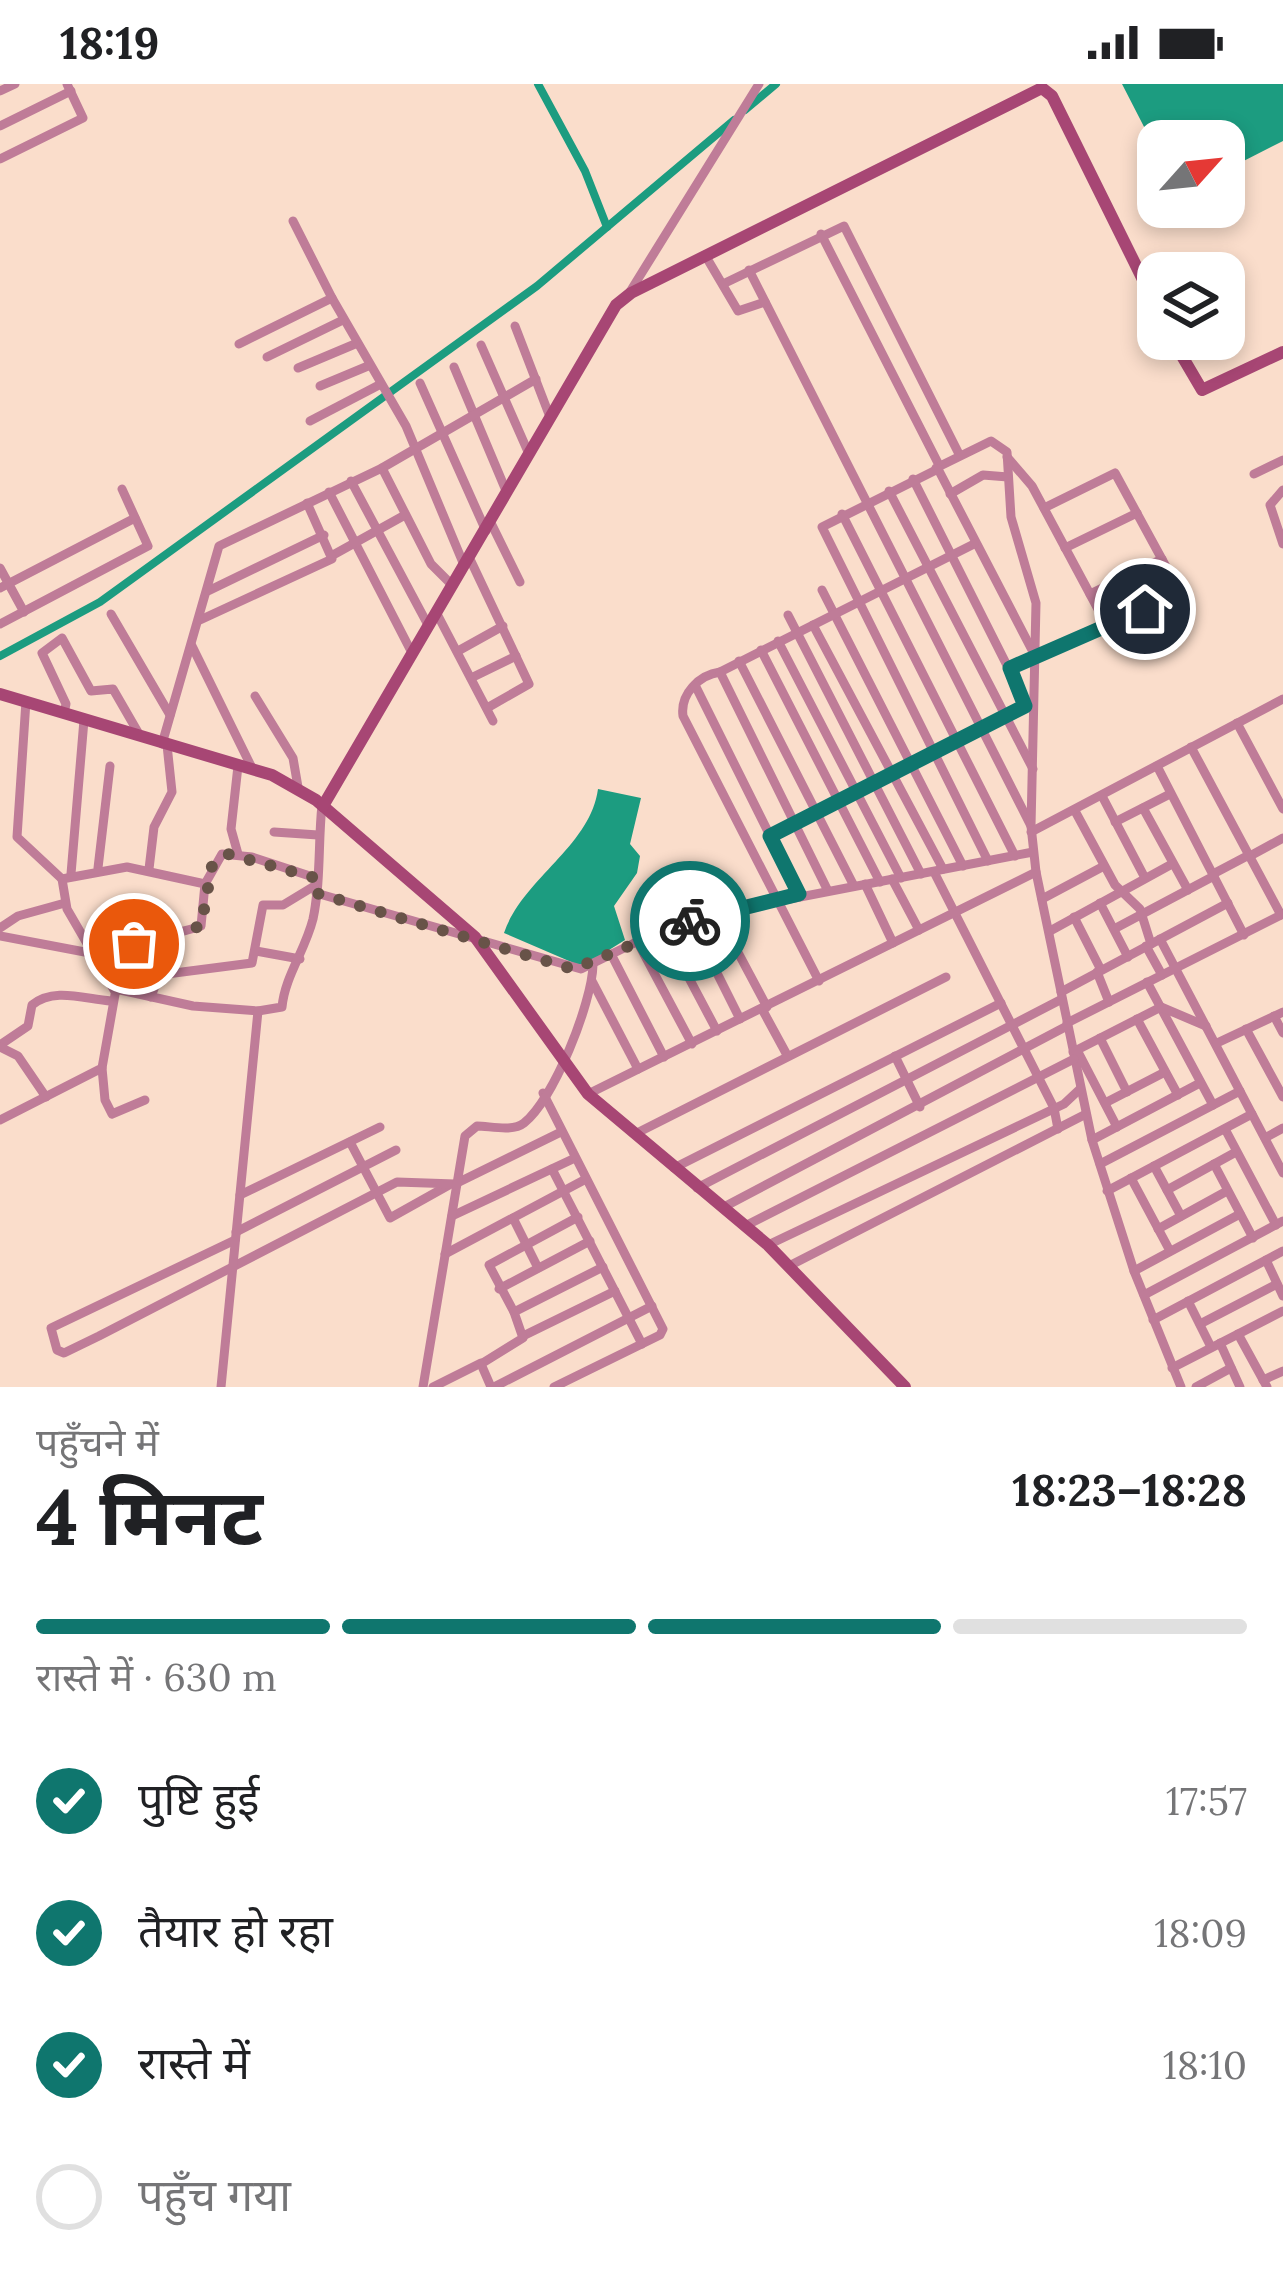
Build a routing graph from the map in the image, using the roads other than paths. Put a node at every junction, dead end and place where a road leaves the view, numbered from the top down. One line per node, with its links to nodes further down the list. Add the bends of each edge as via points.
1 (759, 84): 12 (street)
2 (1049, 86): 8 (street); 9 (street)
3 (69, 88): 4 (street); 5 (street, via 83,118)
4 (0, 126)
5 (0, 159)
6 (293, 221): 13 (street)
7 (821, 234): 10 (street); 37 (street, via 845,227); 40 (street)
8 (704, 255): 11 (street); 12 (street)
9 (1137, 267)
10 (749, 270): 11 (street); 14 (street)
11 (723, 284): 14 (street, via 740,313)
12 (628, 295): 32 (street)
13 (332, 298): 15 (street); 17 (street)
14 (765, 302): 52 (street)
15 (344, 320): 18 (street); 21 (street)
16 (515, 326): 26 (street)
17 (239, 344)
18 (355, 344): 23 (street); 25 (street)
19 (481, 345): 30 (street)
20 (1283, 352): 22 (street, via 1202,390)
21 (267, 357)
22 (1184, 360)
23 (368, 366): 28 (street); 29 (street)
24 (454, 367): 31 (street)
25 (298, 368)
26 (536, 379): 30 (street); 32 (street)
27 (420, 383): 34 (street)
28 (320, 386)
29 (382, 389): 33 (street); 35 (street)
30 (502, 397): 31 (street); 36 (street)
31 (473, 414): 34 (street); 50 (street)
32 (550, 419): 36 (street)
33 (310, 421)
34 (441, 432): 35 (street); 60 (street)
35 (413, 448): 41 (street); 70 (street)
36 (529, 454): 50 (street)
37 (959, 454): 38 (street, via 991,441); 40 (street)
38 (1007, 457): 43 (street); 54 (street)
39 (1283, 460): 42 (street)
40 (938, 467): 44 (street); 51 (street)
41 (382, 468): 45 (street); 57 (street)
42 (1254, 474)
43 (1008, 477): 51 (street, via 983,476); 99 (street, via 1035,597)
44 (913, 479): 48 (street); 68 (street)
45 (351, 481): 49 (street); 61 (street)
46 (122, 489): 59 (street)
47 (1283, 490): 58 (street, via 1270,501)
48 (889, 491): 52 (street); 71 (street)
49 (329, 492): 53 (street); 63 (street)
50 (507, 493): 60 (street)
51 (950, 494): 64 (street)
52 (867, 502): 56 (street); 73 (street)
53 (307, 503): 62 (street); 77 (street, via 219,546)
54 (1044, 508): 55 (street, via 1115,473); 66 (street)
55 (1137, 513): 66 (street); 69 (street)
56 (842, 514): 79 (street); 81 (street, via 822,530)
57 (406, 515): 61 (street); 75 (street, via 431,564)
58 (1279, 517): 65 (street)
59 (135, 518): 76 (street); 82 (street, via 147,536 145,550)
60 (488, 527): 70 (street); 74 (street)
61 (377, 529): 63 (street); 90 (street)
62 (324, 535): 67 (street); 77 (street)
63 (355, 542): 67 (street); 97 (street)
64 (974, 544): 68 (street); 99 (street)
65 (1283, 544)
66 (1065, 548): 80 (street)
67 (333, 555): 87 (street)
68 (952, 555): 71 (street); 102 (street)
69 (1162, 559): 80 (street); 89 (street, via 1181,599)
70 (467, 561): 75 (street); 92 (street)
71 (926, 566): 73 (street); 104 (street)
72 (0, 568): 76 (street)
73 (904, 578): 79 (street); 122 (street)
74 (520, 582)
75 (452, 585): 83 (street)
76 (4, 586): 82 (street)
77 (208, 590): 87 (street)
78 (822, 590): 85 (street)
79 (879, 591): 81 (street); 124 (street)
80 (1090, 594): 89 (street)
81 (857, 602): 85 (street); 107 (street)
82 (24, 612): 88 (street)
83 (436, 612): 90 (street); 98 (street)
84 (111, 614): 116 (street)
85 (835, 614): 91 (street); 112 (street)
86 (788, 615): 93 (street)
87 (200, 620): 95 (street)
88 (0, 624)
89 (1106, 624): 99 (street)
90 (428, 625): 97 (street)
91 (813, 625): 93 (street); 133 (street)
92 (503, 626): 98 (street); 100 (street)
93 (798, 633): 94 (street); 134 (street)
94 (778, 640): 96 (street); 136 (street)
95 (191, 646): 116 (street); 131 (street)
96 (761, 650): 101 (street); 139 (street)
97 (411, 651): 140 (street)
98 (458, 651): 105 (street)
99 (1033, 654): 102 (street); 118 (street)
100 (516, 656): 105 (street); 114 (street, via 529,686)
101 (739, 661): 103 (street); 143 (street)
102 (1008, 664): 104 (street); 113 (street)
103 (720, 672): 106 (street); 146 (street)
104 (982, 674): 117 (street)
105 (472, 678): 114 (street)
106 (695, 685): 150 (street); 176 (street, via 683,698 683,716)
107 (902, 691): 112 (street); 127 (street)
108 (0, 694): 111 (street)
109 (255, 696): 135 (street, via 293,758)
110 (1283, 699): 121 (street)
111 (26, 701): 115 (street); 166 (street, via 17,837)
112 (880, 701): 128 (street)
113 (1027, 705): 117 (street); 118 (street)
114 (487, 708): 120 (street)
115 (64, 712): 119 (street); 123 (street, via 42,653 62,638 90,689 113,689)
116 (170, 715): 125 (street)
117 (1004, 718): 122 (street); 132 (street)
118 (1037, 719): 132 (street)
119 (83, 720): 123 (street); 166 (street)
120 (494, 721)
121 (1237, 723): 126 (street); 142 (street)
122 (982, 729): 124 (street); 147 (street)
123 (140, 737): 125 (street)
124 (957, 742): 127 (street); 155 (street)
125 (164, 744): 131 (street); 161 (street, via 172,792 152,834)
126 (1191, 747): 130 (street); 154 (street)
127 (935, 753): 128 (street); 156 (street)
128 (912, 764): 133 (street); 158 (street)
129 (110, 766): 160 (street)
130 (1156, 766): 137 (street); 138 (street)
131 (245, 767): 135 (street); 153 (street, via 232,829)
132 (1033, 770): 147 (street)
133 (895, 772): 134 (street); 162 (street)
134 (875, 784): 136 (street); 164 (street)
135 (298, 787): 140 (street)
136 (856, 792): 139 (street); 168 (street)
137 (1170, 794): 141 (street); 165 (street)
138 (1102, 796): 144 (street); 145 (street)
139 (837, 799): 143 (street); 168 (street)
140 (323, 805): 149 (street); 193 (street)
141 (1143, 808): 145 (street); 157 (street)
142 (1283, 809)
143 (816, 811): 146 (street); 171 (street)
144 (1075, 811): 147 (street); 159 (street)
145 (1115, 822): 167 (street)
146 (795, 825): 150 (street); 172 (street)
147 (1031, 829): 152 (street)
148 (274, 832): 149 (street)
149 (319, 835): 170 (street)
150 (770, 836): 175 (street)
151 (1283, 838): 154 (street)
152 (1033, 852): 155 (street); 163 (street)
153 (238, 854): 169 (street, via 217,857); 170 (street)
154 (1249, 855): 165 (street); 184 (street)
155 (1015, 856): 156 (street)
156 (988, 861): 158 (street)
157 (1172, 864): 167 (street); 173 (street)
158 (963, 866): 162 (street)
159 (1104, 866): 174 (street); 177 (street)
160 (98, 868): 161 (street); 166 (street)
161 (149, 869): 169 (street)
162 (938, 870): 164 (street); 182 (street)
163 (1036, 872): 177 (street); 182 (street)
164 (921, 874): 168 (street)
165 (1214, 875): 173 (street); 180 (street)
166 (67, 876): 178 (street)
167 (1145, 878): 174 (street)
168 (891, 880): 171 (street); 189 (street)
169 (205, 884): 210 (street, via 201,926 131,945)
170 (316, 885): 193 (street); 197 (street, via 283,905 263,905); 201 (street)
171 (860, 885): 172 (street); 195 (street)
172 (826, 890): 175 (street)
173 (1188, 890): 183 (street)
174 (1120, 892): 179 (street); 183 (street)
175 (799, 894): 176 (street)
176 (776, 899): 181 (street); 208 (street)
177 (1042, 899): 190 (street)
178 (64, 903): 191 (street, via 18,916); 198 (street)
179 (1100, 903): 185 (street); 188 (street)
180 (1228, 903): 192 (street); 196 (street)
181 (717, 914): 186 (street); 216 (street)
182 (955, 914): 189 (street); 214 (street)
183 (1143, 914): 188 (street); 196 (street)
184 (1282, 914): 192 (street)
185 (1074, 917): 190 (street); 204 (street)
186 (691, 921): 187 (street); 219 (street)
187 (663, 929): 194 (street); 225 (street)
188 (1114, 929): 200 (street)
189 (919, 930): 195 (street)
190 (1050, 931): 211 (street)
191 (0, 932): 198 (street)
192 (1244, 935): 203 (street)
193 (475, 937): 202 (street, via 567,968); 236 (street)
194 (637, 941): 199 (street); 229 (street)
195 (893, 943): 208 (street)
196 (1152, 943): 200 (street); 203 (street); 205 (street)
197 (256, 951): 201 (street); 212 (street, via 251,964 159,975)
198 (90, 953): 210 (street)
199 (611, 954): 202 (street); 235 (street)
200 (1128, 956): 204 (street)
201 (300, 959): 217 (street, via 284,985 284,1005)
202 (593, 965): 207 (street)
203 (1176, 969): 205 (street); 223 (street)
204 (1099, 971): 211 (street); 213 (street)
205 (1162, 975): 209 (street)
206 (946, 977): 232 (street)
207 (592, 981): 236 (street); 238 (street)
208 (819, 981): 216 (street)
209 (1147, 982): 213 (street); 215 (street)
210 (114, 994): 212 (street); 230 (street, via 40,999 28,1026); 237 (street)
211 (1062, 995): 221 (street); 222 (street)
212 (151, 997): 217 (street)
213 (1109, 1002): 222 (street)
214 (1001, 1003): 221 (street); 234 (street)
215 (1161, 1007): 220 (street); 223 (street); 242 (street)
216 (764, 1008): 219 (street); 232 (street)
217 (258, 1011): 288 (street)
218 (1279, 1014): 224 (street); 226 (street)
219 (740, 1019): 225 (street)
220 (1137, 1019): 227 (street); 239 (street)
221 (1011, 1025): 231 (street); 241 (street)
222 (1067, 1025): 231 (street); 233 (street)
223 (1206, 1026): 228 (street)
224 (1246, 1029): 228 (street); 249 (street)
225 (717, 1031): 229 (street)
226 (1283, 1033)
227 (1100, 1038): 233 (street); 245 (street)
228 (1217, 1042): 244 (street)
229 (692, 1044): 235 (street)
230 (0, 1046): 250 (street, via 18,1056)
231 (1025, 1053): 240 (street); 254 (street)
232 (787, 1054): 265 (street)
233 (1075, 1054): 240 (street); 243 (street); 252 (street)
234 (895, 1056): 241 (street); 278 (street)
235 (664, 1057): 238 (street)
236 (564, 1063): 246 (street); 247 (street)
237 (102, 1068): 250 (street); 251 (street, via 110,1112)
238 (638, 1070): 247 (street)
239 (1165, 1072): 245 (street); 248 (street)
240 (1038, 1076): 255 (street); 296 (street)
241 (907, 1081): 254 (street); 282 (street)
242 (1201, 1084): 248 (street); 253 (street)
243 (1081, 1089): 255 (street); 256 (street)
244 (1240, 1091): 253 (street); 257 (street)
245 (1127, 1092): 252 (street)
246 (543, 1093): 264 (street); 281 (street, via 520,1126 469,1130)
247 (588, 1094): 265 (street)
248 (1178, 1095): 260 (street)
249 (1283, 1095)
250 (46, 1097): 258 (street)
251 (145, 1100)
252 (1105, 1103): 260 (street)
253 (1213, 1105): 272 (street)
254 (920, 1107): 289 (street)
255 (1054, 1108): 262 (street); 302 (street)
256 (1086, 1114): 262 (street); 267 (street)
257 (1252, 1114): 263 (street); 266 (street)
258 (0, 1120)
259 (380, 1127): 268 (street)
260 (1118, 1127): 267 (street)
261 (1283, 1128): 266 (street)
262 (1058, 1129): 307 (street)
263 (1225, 1129): 270 (street); 274 (street)
264 (562, 1132): 271 (street); 281 (street)
265 (634, 1135): 278 (street)
266 (1265, 1138): 276 (street)
267 (1092, 1140): 272 (street)
268 (350, 1142): 275 (street); 288 (street)
269 (396, 1150): 275 (street)
270 (1236, 1151): 273 (street); 295 (street)
271 (575, 1157): 277 (street); 280 (street)
272 (1100, 1164): 285 (street)
273 (1214, 1164): 283 (street); 286 (street)
274 (1154, 1166): 279 (street); 283 (street)
275 (363, 1167): 287 (street); 298 (street)
276 (1282, 1167)
277 (553, 1168): 284 (street); 291 (street)
278 (674, 1168): 282 (street)
279 (1131, 1178): 285 (street); 297 (street)
280 (586, 1179): 284 (street); 318 (street)
281 (454, 1184): 287 (street, via 399,1181); 287 (street, via 390,1218); 291 (street)
282 (697, 1188): 289 (street)
283 (1167, 1190): 292 (street)
284 (564, 1191): 293 (street); 294 (street)
285 (1107, 1191): 311 (street)
286 (1227, 1191): 290 (street); 292 (street)
287 (376, 1192): 308 (street)
288 (240, 1196): 298 (street)
289 (722, 1208): 296 (street)
290 (1240, 1214): 299 (street); 303 (street)
291 (452, 1216): 305 (street)
292 (1181, 1216): 297 (street)
293 (578, 1217): 300 (street); 301 (street)
294 (512, 1218): 301 (street); 305 (street)
295 (1280, 1223): 299 (street)
296 (745, 1226): 302 (street)
297 (1158, 1229): 303 (street)
298 (236, 1236): 308 (street); 308 (street, via 49,1334 64,1353)
299 (1253, 1238): 315 (street)
300 (590, 1240): 309 (street); 310 (street)
301 (526, 1244): 310 (street); 313 (street, via 489,1265)
302 (768, 1245): 307 (street)
303 (1170, 1251): 311 (street)
304 (1283, 1251): 306 (street)
305 (446, 1254): 332 (street)
306 (1266, 1260): 312 (street); 317 (street)
307 (789, 1266): 339 (street)
308 (233, 1267): 335 (street)
309 (603, 1267): 314 (street); 320 (street)
310 (538, 1268): 313 (street)
311 (1134, 1270): 315 (street)
312 (1277, 1284): 316 (street); 323 (street)
313 (500, 1288): 320 (street)
314 (615, 1291): 321 (street); 325 (street)
315 (1144, 1295): 322 (street)
316 (1283, 1296)
317 (1188, 1301): 322 (street); 323 (street)
318 (652, 1306): 321 (street); 326 (street, via 663,1332)
319 (1283, 1311): 324 (street)
320 (514, 1312): 325 (street)
321 (629, 1318): 326 (street); 337 (street)
322 (1154, 1320): 329 (street)
323 (1200, 1324): 327 (street)
324 (1238, 1334): 327 (street); 334 (street)
325 (524, 1336): 328 (street)
326 (642, 1344): 333 (street)
327 (1215, 1345): 329 (street); 330 (street)
328 (481, 1363): 336 (street); 337 (street)
329 (1172, 1368): 340 (street)
330 (1231, 1368): 341 (street); 342 (street)
331 (1283, 1371): 334 (street)
332 (424, 1381): 336 (street)
333 (576, 1382): 338 (street)
334 (1265, 1384)
335 (220, 1386)
336 (433, 1387)
337 (493, 1387)
338 (554, 1387)
339 (905, 1387)
340 (1180, 1387)
341 (1196, 1387)
342 (1240, 1387)

